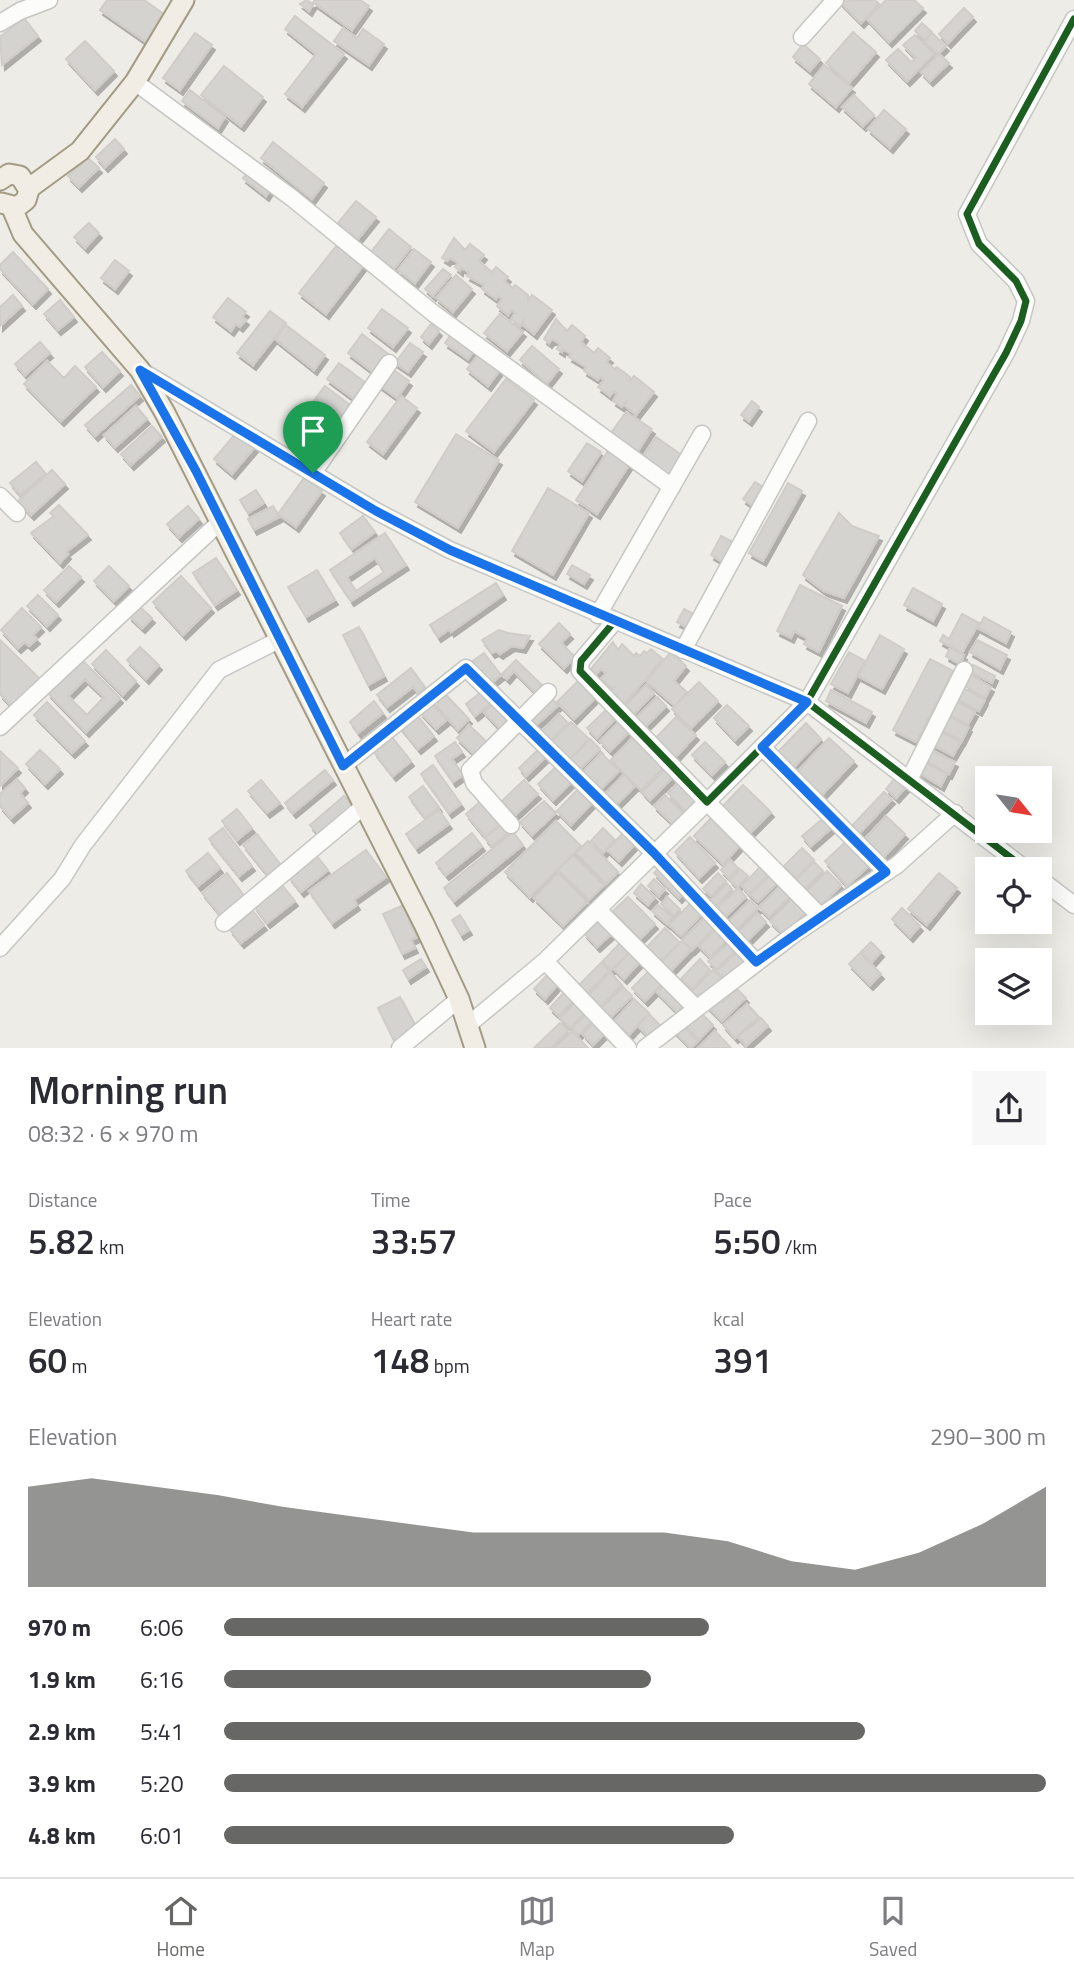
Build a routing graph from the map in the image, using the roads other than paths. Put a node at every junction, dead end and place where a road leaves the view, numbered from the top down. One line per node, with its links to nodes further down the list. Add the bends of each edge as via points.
1 (49, 0): 5 (street)
2 (184, 0): 7 (main road)
3 (835, 0): 6 (street)
4 (1074, 19): 26 (street, via 967,214 979,244 1016,281 1026,301 1021,321)
5 (0, 23)
6 (802, 37)
7 (135, 82): 9 (main road, via 80,151); 16 (street, via 292,198 433,313)
8 (0, 180): 9 (main road, via 15,174)
9 (28, 188): 10 (main road, via 26,200)
10 (6, 205): 12 (main road, via 23,234)
11 (389, 363): 15 (street)
12 (140, 370): 15 (street); 19 (main road)
13 (807, 421): 23 (street)
14 (702, 434): 16 (street)
15 (313, 473): 20 (street, via 450,550)
16 (672, 487): 20 (street)
17 (0, 496): 18 (street)
18 (16, 513)
19 (222, 521): 22 (main road); 28 (street)
20 (598, 615): 21 (street)
21 (614, 622): 23 (street); 32 (street, via 581,661 580,671)
22 (281, 639): 30 (main road); 44 (street, via 219,670 83,845 62,879)
23 (683, 650): 26 (street)
24 (964, 670): 31 (street)
25 (548, 692): 27 (street)
26 (807, 702): 29 (street); 31 (street)
27 (520, 720): 30 (street, via 466,668); 35 (street, via 470,770 474,783); 36 (street)
28 (0, 727)
29 (762, 747): 32 (street); 38 (street)
30 (343, 766): 33 (main road)
31 (910, 778): 34 (street)
32 (707, 802): 36 (street); 42 (street)
33 (363, 806): 43 (street); 47 (main road)
34 (955, 813): 37 (street); 38 (street)
35 (511, 825)
36 (654, 853): 41 (street); 46 (street)
37 (1011, 857)
38 (886, 872): 42 (street)
39 (1052, 888): 40 (street)
40 (1074, 905)
41 (598, 910): 45 (street); 48 (street)
42 (820, 916): 46 (street)
43 (224, 923)
44 (0, 948)
45 (545, 961): 49 (street); 52 (street)
46 (756, 962): 48 (street)
47 (459, 999): 49 (main road); 50 (street)
48 (696, 1008): 53 (street)
49 (468, 1025): 51 (main road)
50 (400, 1048)
51 (475, 1048)
52 (628, 1048)
53 (645, 1048)

